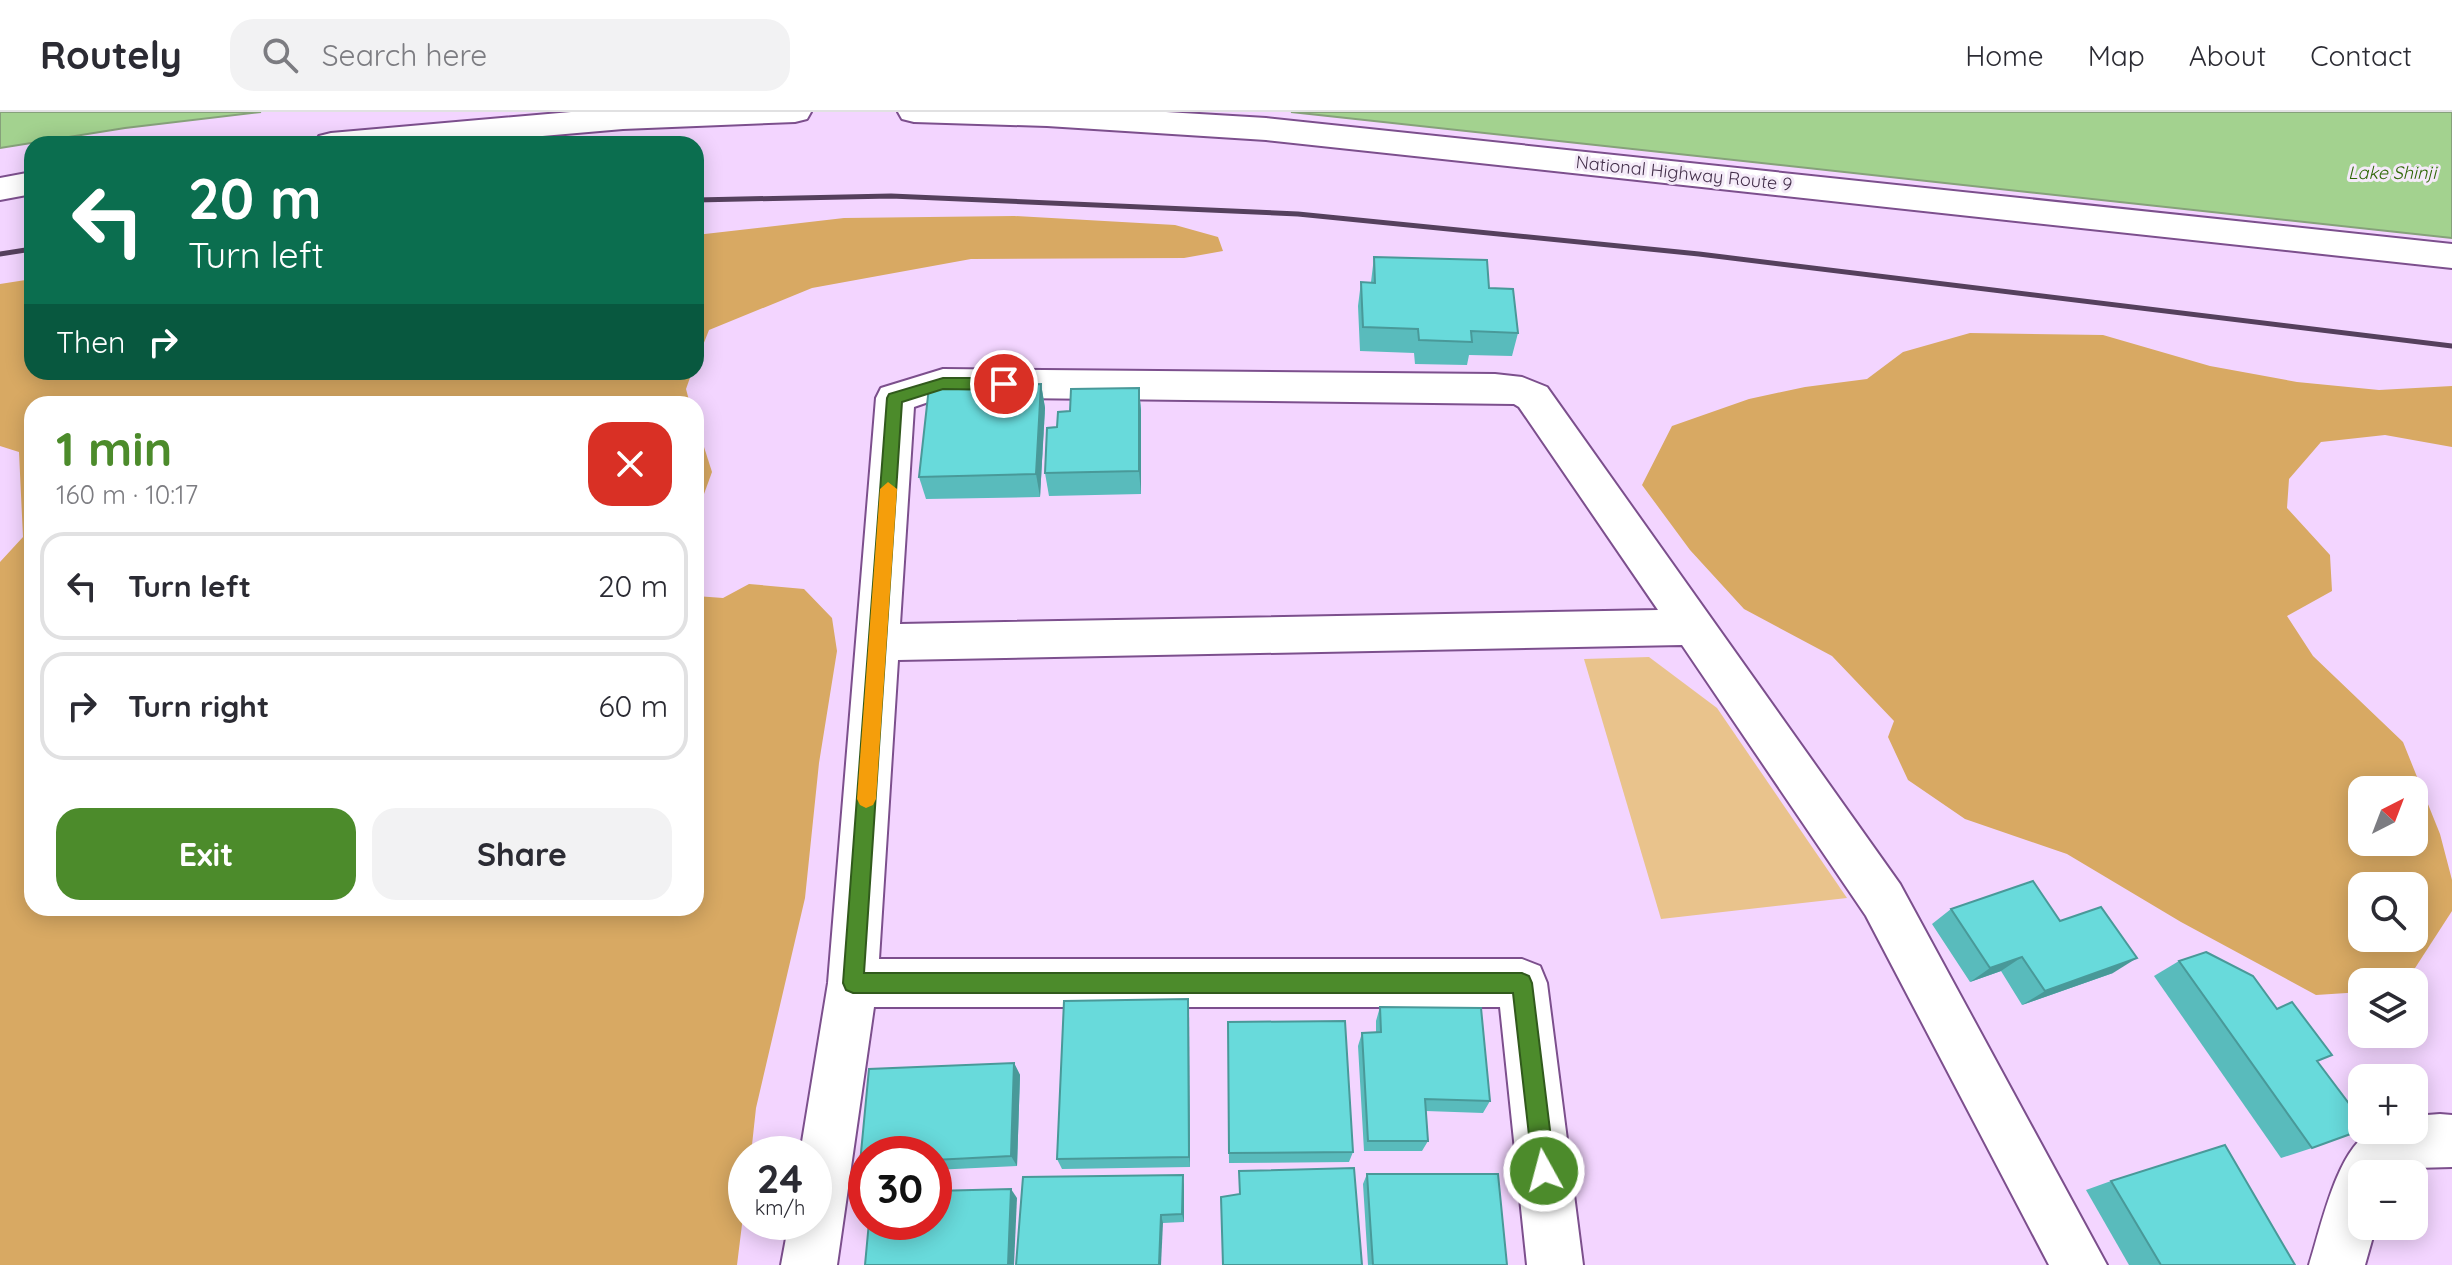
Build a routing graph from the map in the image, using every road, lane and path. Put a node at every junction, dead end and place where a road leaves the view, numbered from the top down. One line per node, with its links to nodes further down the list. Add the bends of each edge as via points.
1 (795, 112): 3 (main road, via 623,118)
2 (914, 112): 6 (main road, National Highway Route 9, via 1266,129)
3 (421, 136)
4 (24, 184): 5 (main road)
5 (0, 189)
6 (2452, 256)
7 (1693, 627): 8 (main road); 8 (main road, via 1533,397 1522,391 943,383 895,398); 15 (main road, via 1883,900)
8 (878, 642): 9 (main road)
9 (853, 983): 13 (main road); 14 (main road, via 1522,983)
10 (2452, 1141): 11 (main road, via 2397,1145)
11 (2378, 1160)
12 (2348, 1230): 16 (main road)
13 (809, 1265)
14 (1555, 1265)
15 (2079, 1265)
16 (2337, 1265)

